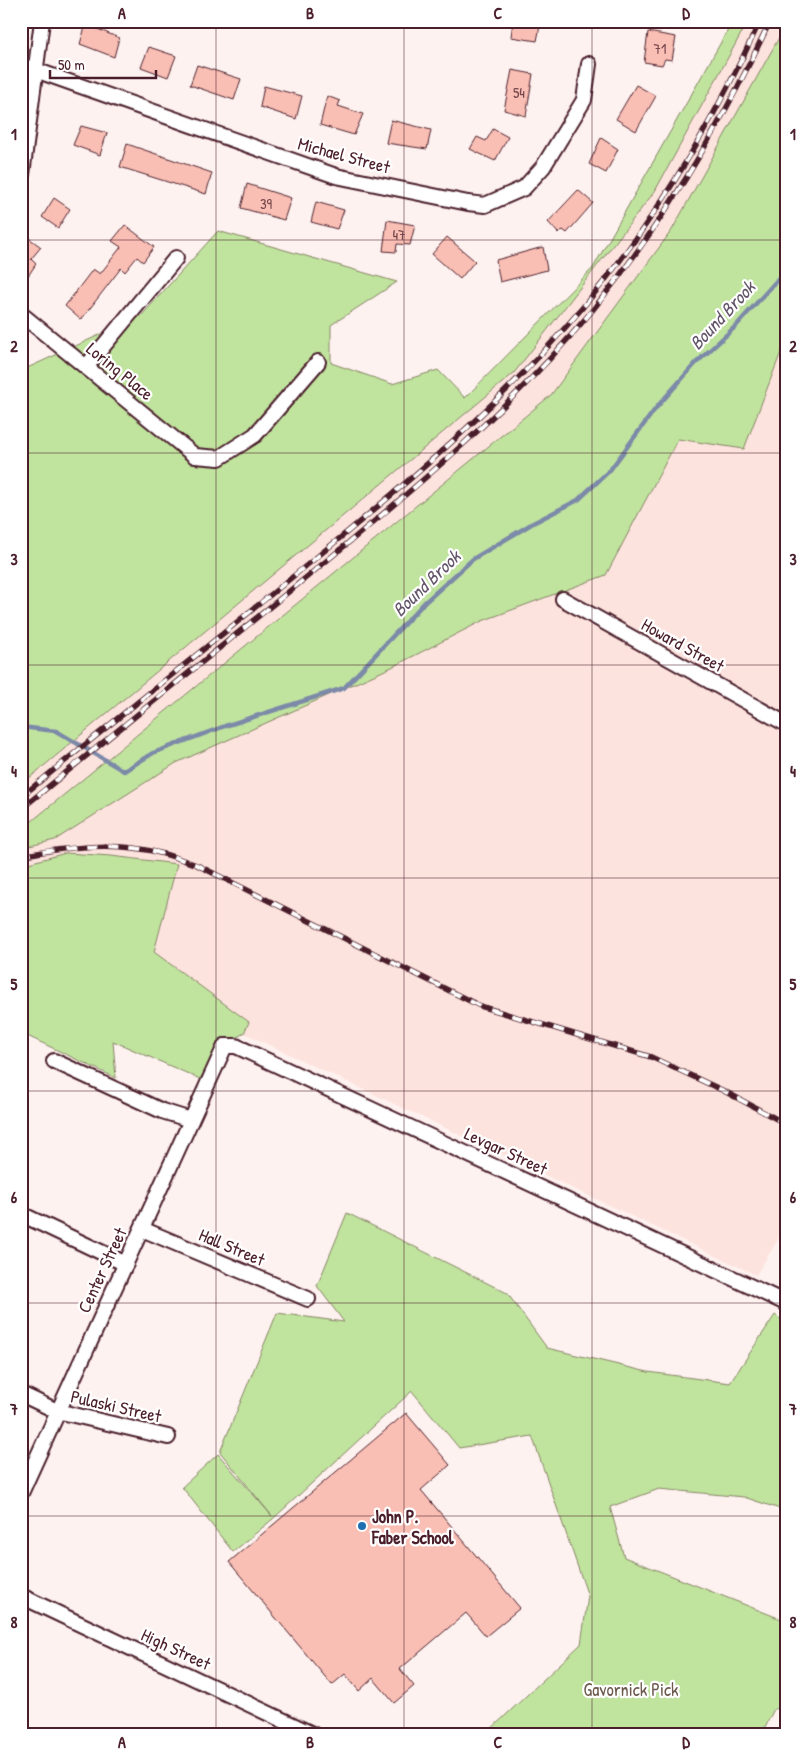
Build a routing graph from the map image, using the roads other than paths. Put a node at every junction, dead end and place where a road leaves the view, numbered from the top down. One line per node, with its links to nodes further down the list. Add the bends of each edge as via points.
1 (42, 21): 4 (street)
2 (589, 64): 4 (street, Michael Street, via 584,100 543,167 524,188 486,204 336,176)
3 (21, 65): 4 (street, Michael Street)
4 (35, 70): 5 (street)
5 (21, 182)
6 (176, 258): 9 (street)
7 (21, 314): 9 (street, Loring Place)
8 (318, 362): 9 (street, Loring Place, via 255,435 219,458 195,456)
9 (86, 367)
10 (563, 599): 11 (street, Howard Street)
11 (786, 724)
12 (54, 1061): 14 (street, via 162,1111)
13 (217, 1062): 14 (street, Center Street); 19 (street, Levgar Street, via 225,1046 236,1046)
14 (191, 1120): 16 (street, Center Street)
15 (21, 1214): 17 (street)
16 (142, 1229): 17 (street, Center Street); 18 (street, Hall Street)
17 (126, 1264): 21 (street, Center Street)
18 (308, 1299)
19 (786, 1303)
20 (21, 1394): 21 (street, Pulaski Street)
21 (57, 1411): 22 (street, Pulaski Street); 23 (street, Center Street)
22 (168, 1436)
23 (21, 1493)
24 (21, 1596): 25 (street, High Street)
25 (314, 1735)

